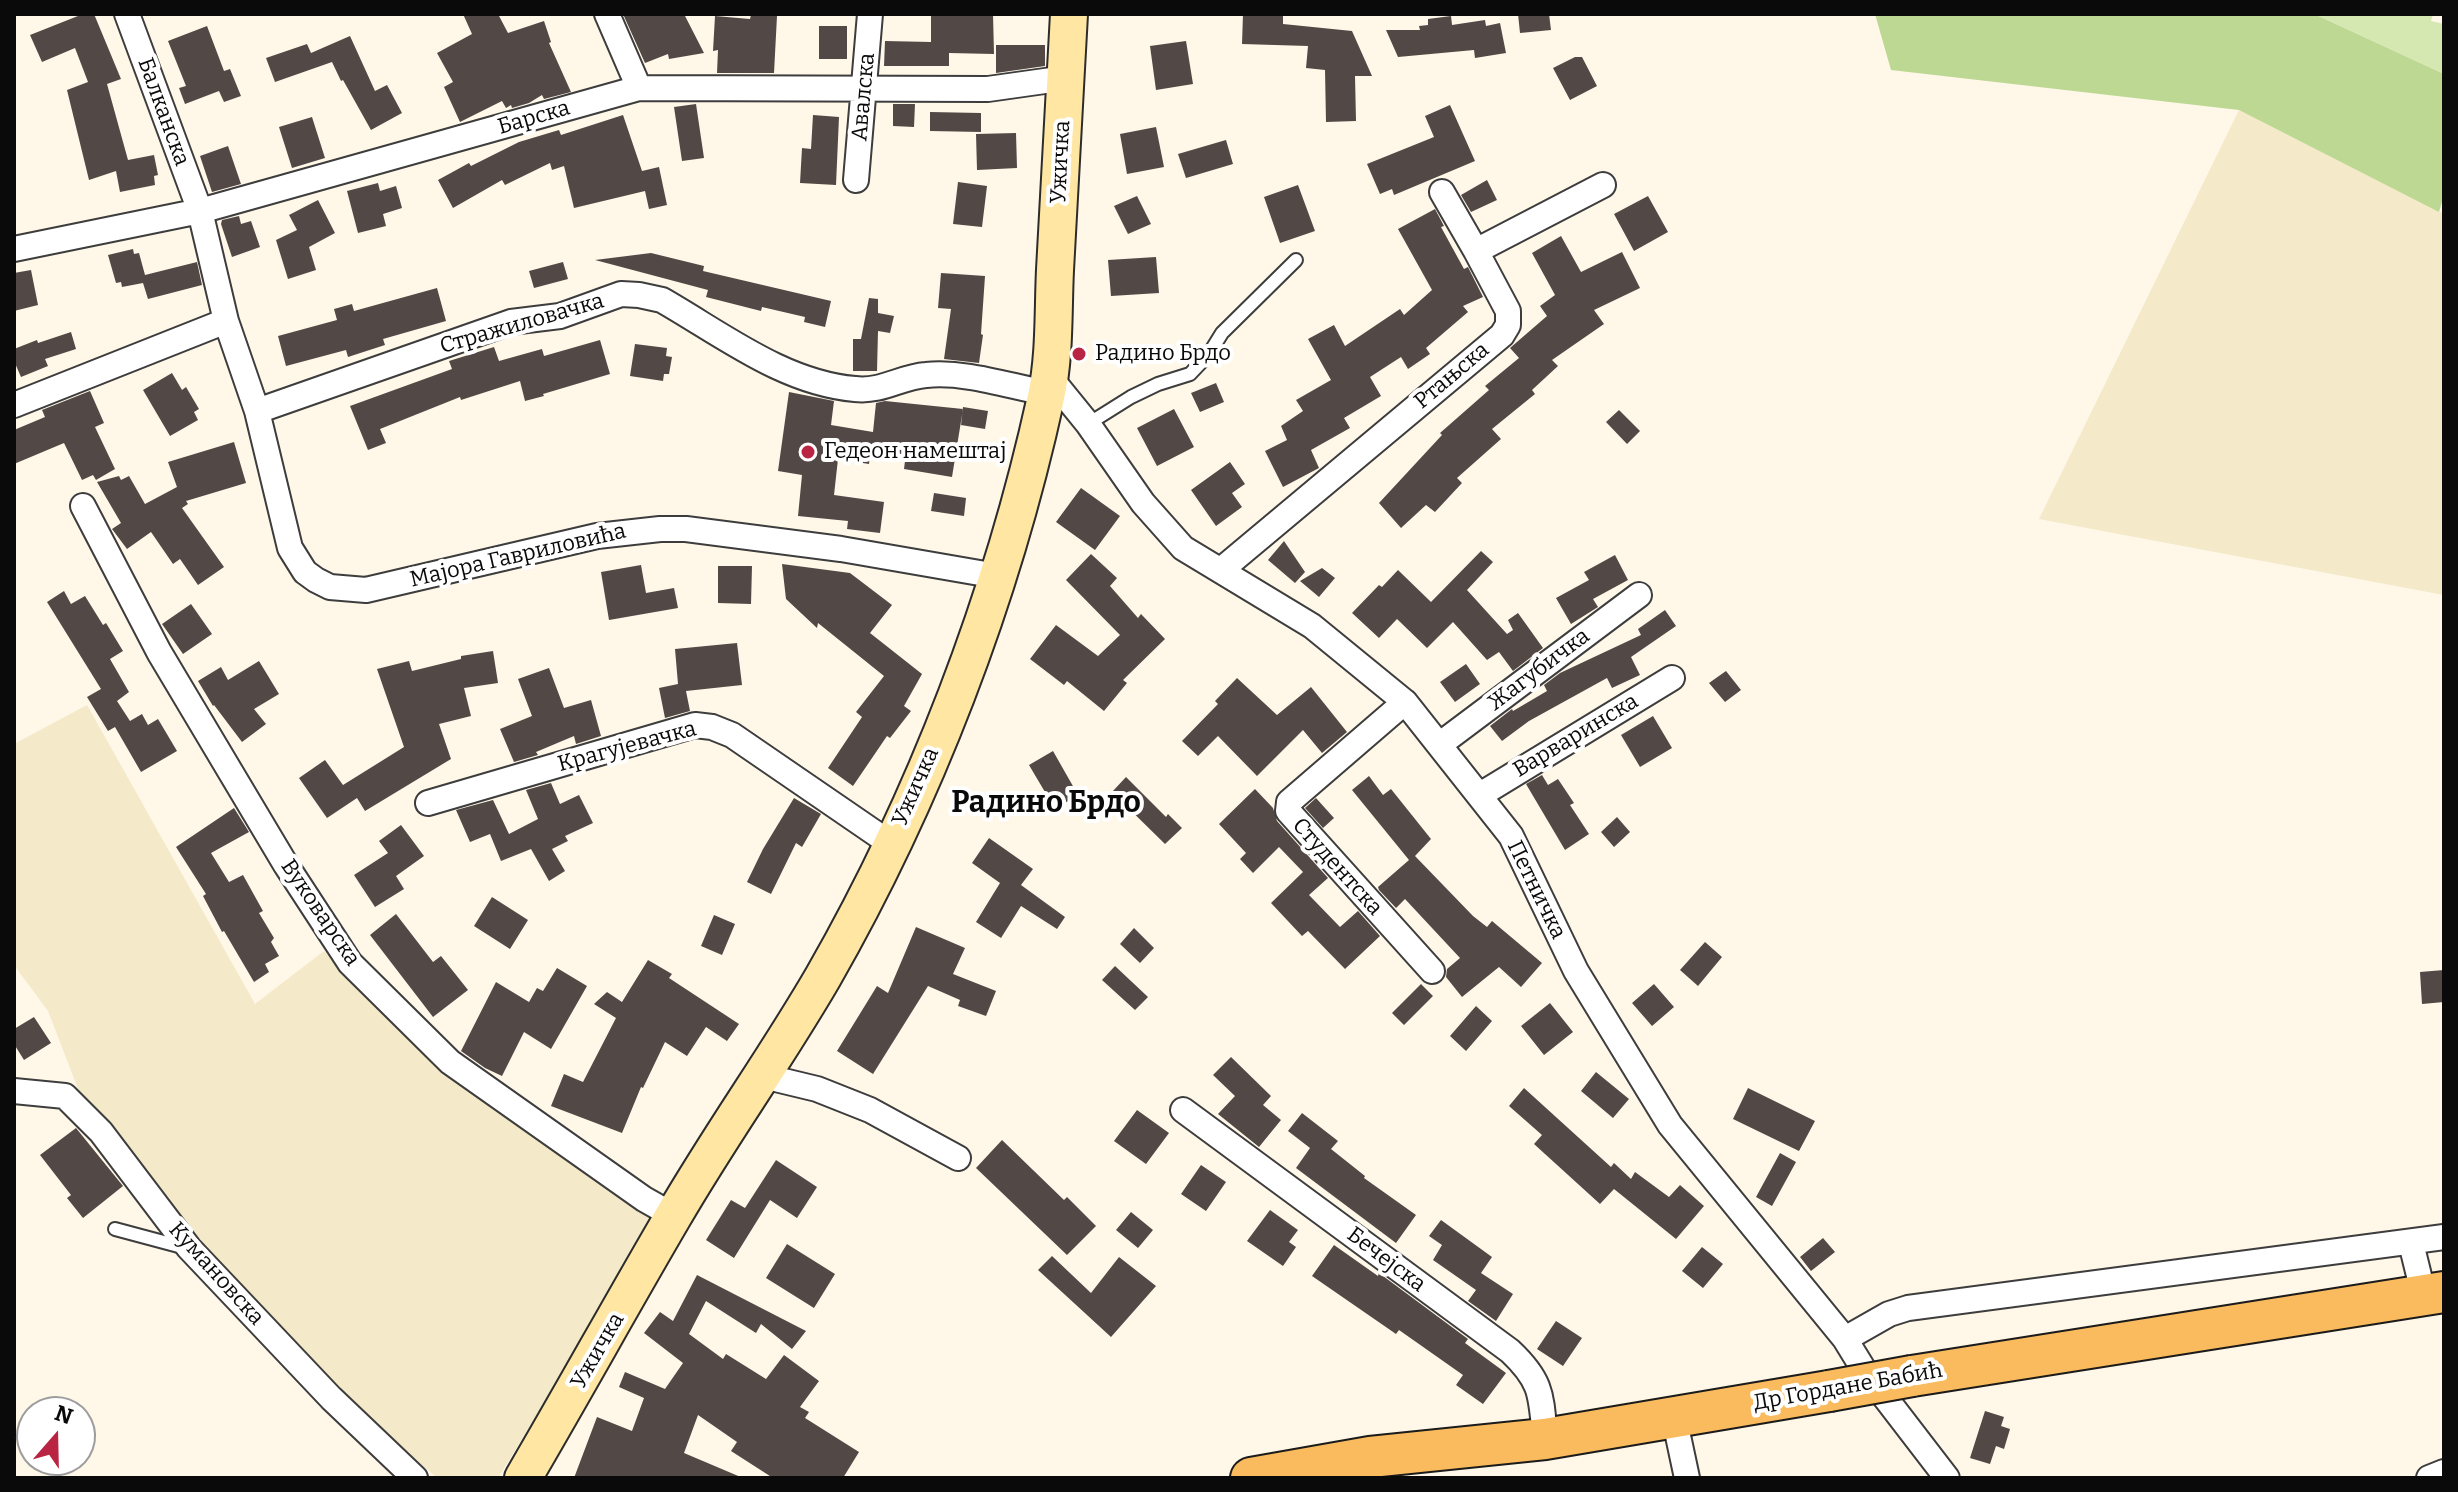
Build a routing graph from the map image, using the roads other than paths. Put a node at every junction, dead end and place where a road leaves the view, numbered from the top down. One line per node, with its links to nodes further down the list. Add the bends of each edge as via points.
1 (127, 14): 11 (street, Балканска)
2 (607, 14): 6 (street)
3 (870, 14): 7 (street, Авалска)
4 (1069, 14): 5 (main road, Ужичка)
5 (1066, 78): 7 (street, Барска, via 988,89); 16 (main road, Ужичка)
6 (639, 88): 7 (street, Барска); 11 (street, Барска)
7 (865, 88): 8 (street, Авалска)
8 (856, 180)
9 (1603, 185): 13 (street)
10 (1442, 192): 13 (street, Ртањска)
11 (200, 211): 12 (street, Барска); 15 (street, Балканска)
12 (14, 249)
13 (1476, 251): 21 (street, Ртањска, via 1508,311 1502,335)
14 (1296, 260): 19 (lane, via 1222,333 1190,374 1131,397)
15 (226, 321): 17 (street); 18 (street)
16 (1048, 384): 18 (street, Стражиловачка, via 950,374 909,377 884,388 830,385 785,371 662,300 621,294 560,316 511,322); 19 (street, Петничка); 22 (main road, Ужичка)
17 (14, 405)
18 (257, 411): 22 (street, Мајора Гавриловића, via 290,548 305,572 330,587 366,590 597,536 660,529 841,549)
19 (1088, 424): 21 (street, Петничка, via 1143,503 1183,548)
20 (83, 506): 35 (street, Вуковарска, via 159,652 350,963 450,1062)
21 (1221, 570): 25 (street, Петничка, via 1312,626)
22 (997, 576): 29 (main road, Ужичка, via 965,672)
23 (1639, 595): 26 (street, Жагубичка)
24 (1672, 678): 27 (street, Варваринска)
25 (1405, 702): 26 (street, Петничка); 30 (street, Студентска, via 1289,802 1288,811)
26 (1439, 745): 27 (street, Петничка)
27 (1480, 795): 41 (street, Петничка, via 1511,836 1576,971 1670,1125)
28 (428, 803): 29 (street, Крагујевачка, via 703,725 732,735)
29 (891, 844): 31 (main road, Ужичка, via 847,933)
30 (1432, 971)
31 (763, 1076): 34 (street, via 870,1110); 35 (main road, Ужичка)
32 (14, 1091): 39 (street, Кумановска, via 65,1096 101,1132)
33 (1183, 1110): 43 (street, Бечејска, via 1510,1351 1535,1378)
34 (958, 1158)
35 (674, 1216): 47 (main road, Ужичка)
36 (115, 1229): 39 (lane)
37 (2444, 1237): 38 (street)
38 (2411, 1243): 40 (street); 41 (street, via 1908,1308)
39 (189, 1248): 46 (street, Кумановска)
40 (2434, 1294): 42 (main road, Др Гордане Бабић, bridge)
41 (1845, 1339): 49 (street, Петничка)
42 (1674, 1417): 43 (main road, Др Гордане Бабић); 45 (street)
43 (1545, 1439): 48 (main road, Др Гордане Бабић, via 1370,1457)
44 (2444, 1472): 50 (street)
45 (1685, 1476)
46 (415, 1478)
47 (523, 1478)
48 (1251, 1478)
49 (1947, 1478)
50 (2429, 1478)

